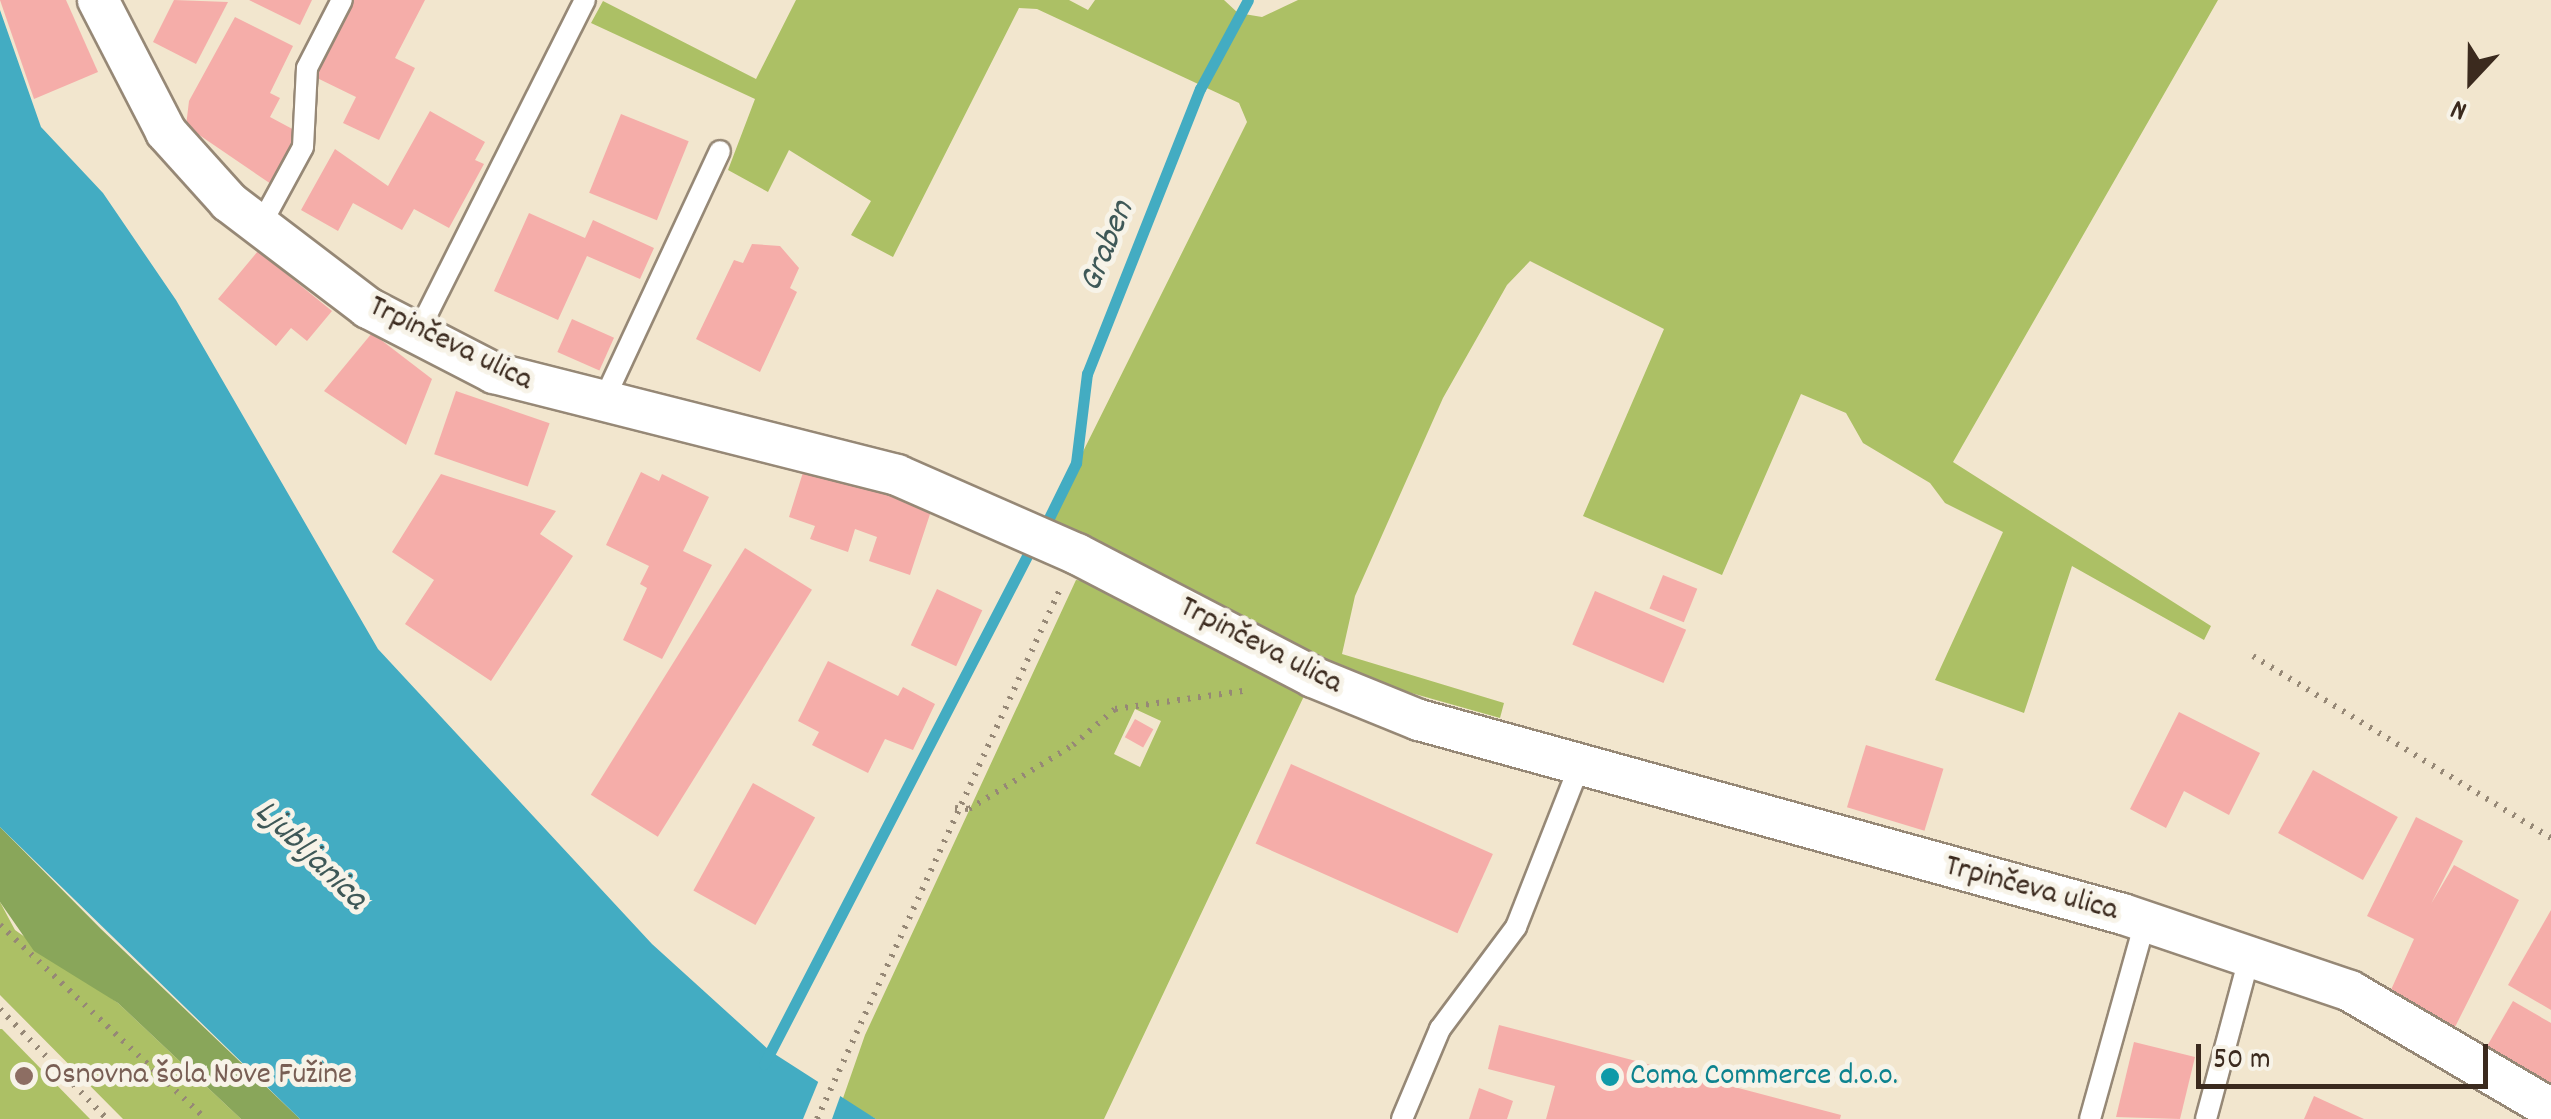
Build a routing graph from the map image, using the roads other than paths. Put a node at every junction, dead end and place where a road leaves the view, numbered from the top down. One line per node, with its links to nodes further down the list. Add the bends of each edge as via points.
1 (98, 0): 5 (street, Trpinčeva ulica, via 166,132)
2 (342, 0): 5 (lane, via 308,68 302,147)
3 (585, 0): 6 (lane)
4 (720, 151): 7 (lane)
5 (259, 228): 6 (street, Trpinčeva ulica, via 310,270)
6 (416, 336): 7 (street, Trpinčeva ulica, via 494,373)
7 (601, 406): 8 (street, Trpinčeva ulica, via 839,456 973,504 1313,677 1419,720)
8 (1579, 767): 9 (street, Trpinčeva ulica); 12 (lane, via 1516,927 1440,1029)
9 (2146, 922): 10 (street, Trpinčeva ulica); 13 (lane)
10 (2250, 956): 11 (street, Trpinčeva ulica, via 2350,991); 14 (lane)
11 (2551, 1109)
12 (1402, 1119)
13 (2090, 1119)
14 (2206, 1119)

